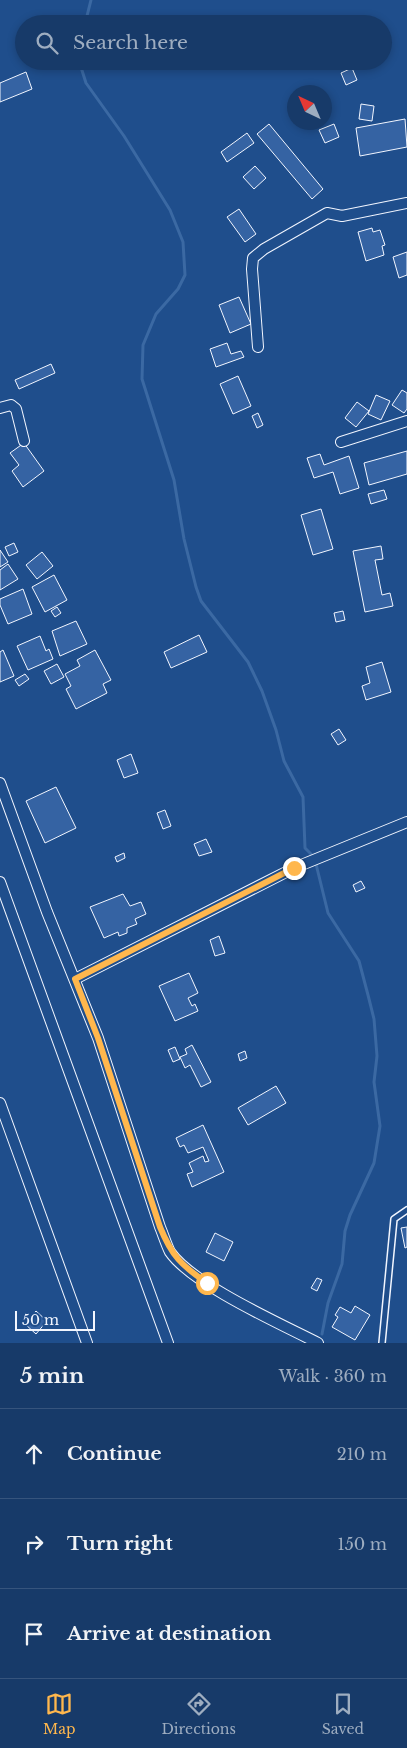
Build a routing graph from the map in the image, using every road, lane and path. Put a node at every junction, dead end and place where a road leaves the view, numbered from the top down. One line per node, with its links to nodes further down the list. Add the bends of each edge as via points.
1 (407, 202): 2 (street, via 342,216 327,214 253,258)
2 (258, 347)
3 (0, 408): 5 (street, via 11,406 16,409)
4 (407, 421): 6 (street)
5 (24, 441)
6 (341, 442)
7 (0, 783): 10 (street)
8 (407, 822): 10 (street, via 294,868)
9 (0, 882): 14 (street)
10 (75, 979): 15 (street, via 170,1251 207,1283)
11 (0, 1103): 13 (street)
12 (407, 1210): 16 (lane, via 394,1220)
13 (87, 1343)
14 (168, 1343)
15 (318, 1343)
16 (382, 1343)

